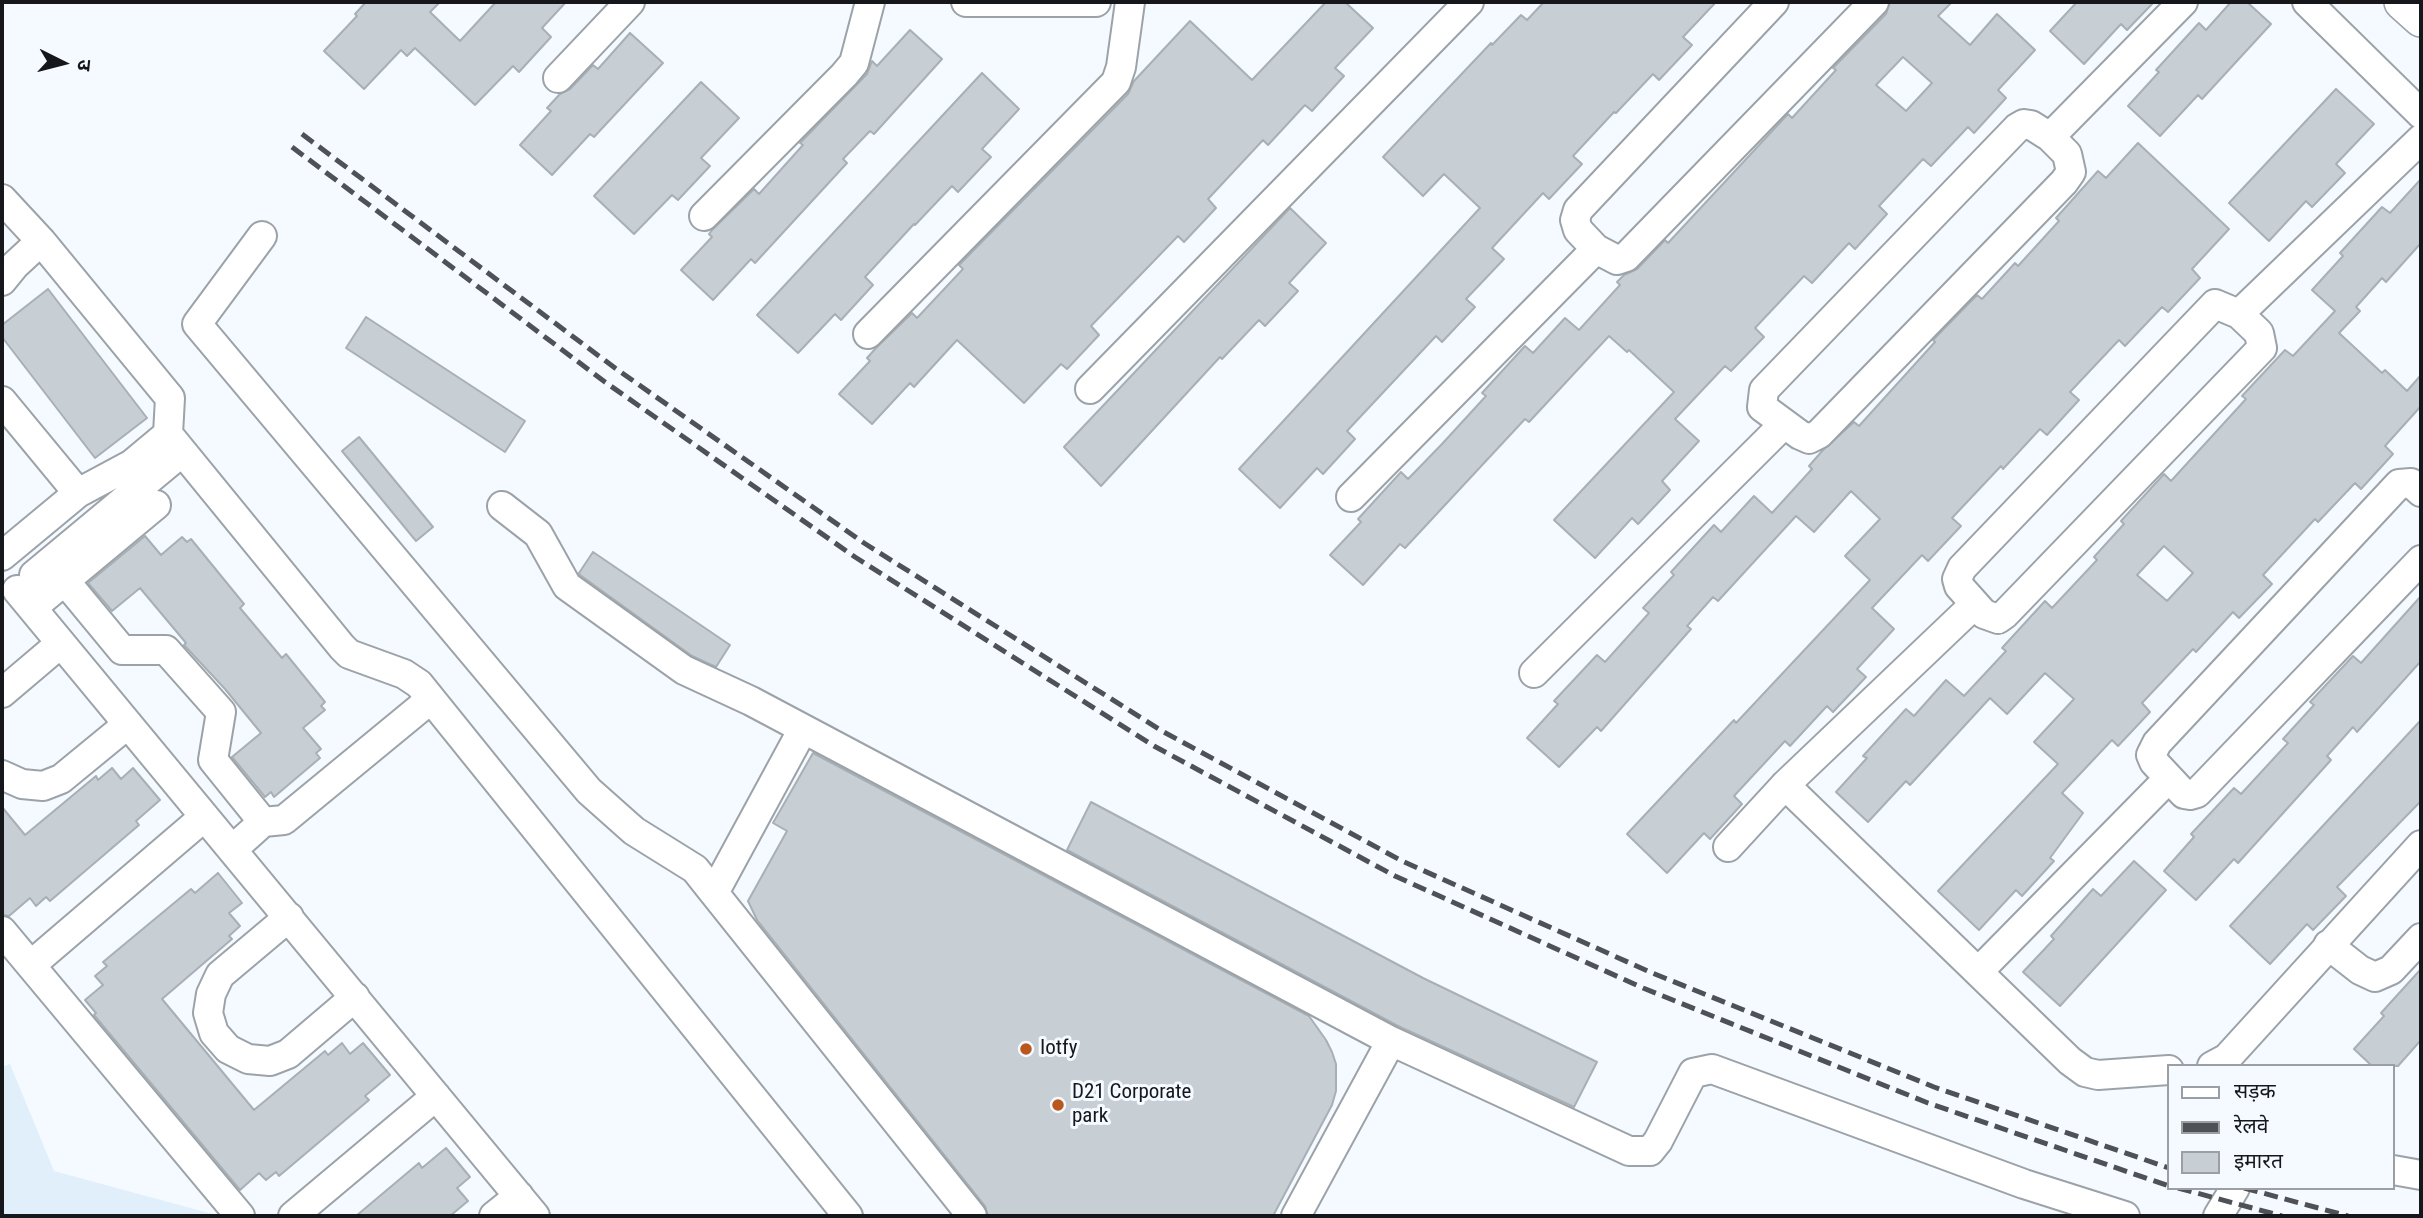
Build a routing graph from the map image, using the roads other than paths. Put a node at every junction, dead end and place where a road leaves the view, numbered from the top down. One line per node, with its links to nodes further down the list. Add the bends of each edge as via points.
1 (631, 2): 13 (street)
2 (870, 2): 18 (street, via 854,62 844,75)
3 (966, 2): 4 (street)
4 (1096, 2)
5 (1130, 2): 24 (street, via 1116,82)
6 (1469, 2): 25 (street)
7 (1774, 2): 21 (street, via 1578,210 1578,230)
8 (1874, 2): 21 (street, via 1626,257 1617,260)
9 (2183, 2): 15 (street)
10 (2307, 2): 14 (street)
11 (2402, 2): 12 (main road)
12 (2421, 19)
13 (558, 78)
14 (2421, 114)
15 (2050, 136): 27 (street, via 2031,125 2017,128 1764,390 1762,407); 27 (street, via 2070,164 2071,172 2063,182 1819,434 1809,439)
16 (2421, 139): 23 (street)
17 (2, 199): 20 (street)
18 (704, 216)
19 (262, 236): 57 (street, via 197,324 589,791 634,831 695,869)
20 (41, 241): 22 (street); 28 (street, via 170,398)
21 (1596, 249): 31 (street)
22 (2, 281)
23 (2239, 314): 38 (street, via 2215,304 2208,309 1962,568 1959,586); 38 (street, via 2262,340 2256,355 2005,614 1992,618)
24 (868, 334)
25 (1090, 389)
26 (2, 401): 30 (street)
27 (1783, 425): 41 (street)
28 (175, 443): 30 (street); 37 (street); 44 (street, via 342,647 359,659 412,678)
29 (2421, 492): 49 (street, via 2410,484 2399,484 2157,743 2151,755)
30 (78, 493): 34 (street)
31 (1352, 497)
32 (156, 505): 36 (street)
33 (502, 506): 46 (street, via 538,534 567,586 684,670)
34 (2, 556)
35 (2421, 560): 49 (street, via 2197,793 2183,794)
36 (65, 581): 37 (street); 40 (street)
37 (28, 591): 39 (street)
38 (1975, 604): 50 (street)
39 (61, 643): 42 (street); 43 (street)
40 (122, 650): 42 (street); 47 (street, via 166,650 221,712)
41 (1534, 673)
42 (91, 680): 45 (street)
43 (2, 692)
44 (431, 699): 53 (street, via 284,820); 76 (street)
45 (128, 724): 48 (street, via 61,779 43,786 22,785); 51 (street)
46 (803, 729): 57 (street); 65 (street)
47 (213, 760): 51 (street); 53 (street)
48 (2, 775)
49 (2168, 779): 63 (street)
50 (1785, 785): 55 (street); 63 (street)
51 (180, 788): 52 (street)
52 (204, 817): 56 (street); 62 (street)
53 (263, 822): 56 (street)
54 (2421, 845): 61 (street)
55 (1728, 847)
56 (233, 849): 58 (street)
57 (714, 893): 77 (street)
58 (289, 918): 64 (street); 64 (street, via 220,975 208,1013 214,1033 228,1049 248,1059 270,1061 288,1054)
59 (2, 931): 62 (street)
60 (2421, 938): 61 (street, via 2391,970 2375,977)
61 (2328, 945): 66 (street, via 2227,1058)
62 (31, 965): 73 (street)
63 (1979, 971): 67 (street, via 2085,1072)
64 (355, 997): 68 (street)
65 (1391, 1041): 78 (street); 79 (street, via 1629,1152 1650,1151 1692,1073 1712,1069 2024,1185)
66 (2216, 1064)
67 (2168, 1070)
68 (436, 1096): 72 (street); 74 (street)
69 (2395, 1170): 70 (street)
70 (2421, 1175)
71 (2234, 1190): 80 (street)
72 (527, 1206): 75 (street)
73 (240, 1216)
74 (293, 1216)
75 (494, 1216)
76 (848, 1216)
77 (972, 1216)
78 (1296, 1216)
79 (2125, 1216)
80 (2218, 1216)

